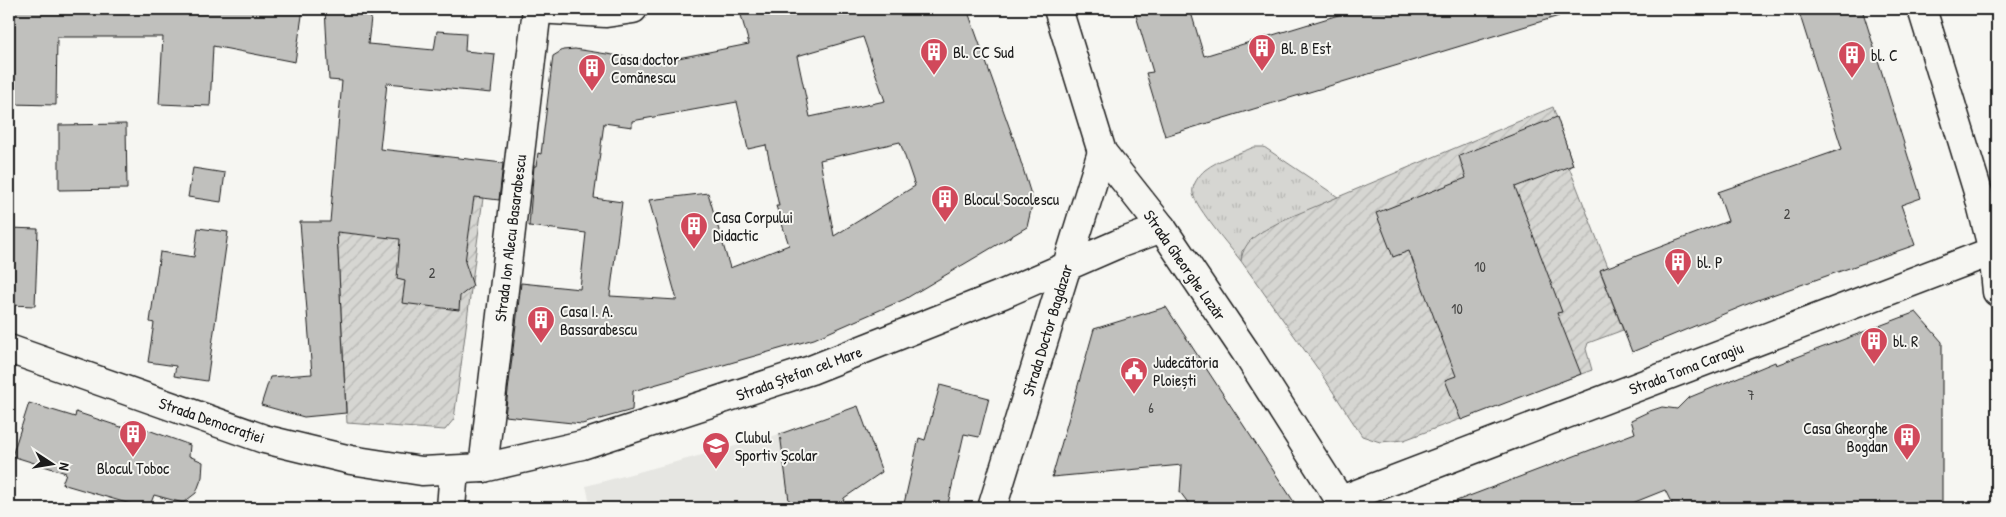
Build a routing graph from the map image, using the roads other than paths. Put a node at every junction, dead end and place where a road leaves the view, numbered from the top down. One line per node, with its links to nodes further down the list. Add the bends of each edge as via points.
1 (536, 9): 2 (main road, via 606,13); 12 (main road, Strada Ion Alecu Basarabescu)
2 (633, 9)
3 (1058, 9): 5 (main road, Strada Gheorghe Lazăr)
4 (1922, 9): 6 (main road)
5 (1102, 152): 7 (main road, Strada Gheorghe Lazăr); 9 (main road, Strada Doctor Bagdazar)
6 (1988, 188): 8 (main road)
7 (1162, 228): 9 (main road, Strada Ștefan cel Mare); 15 (main road, Strada Gheorghe Lazăr)
8 (1993, 251): 10 (main road); 15 (main road, Strada Toma Caragiu)
9 (1066, 266): 12 (main road, Strada Ștefan cel Mare, via 811,370 582,445); 17 (main road, Strada Doctor Bagdazar)
10 (1997, 292)
11 (9, 349): 14 (main road, Strada Democrației, via 264,439 351,460)
12 (483, 468): 13 (main road, Strada Ștefan cel Mare)
13 (454, 470): 14 (main road, Strada Ștefan cel Mare); 16 (main road)
14 (422, 471)
15 (1343, 504)
16 (452, 508)
17 (992, 508)

